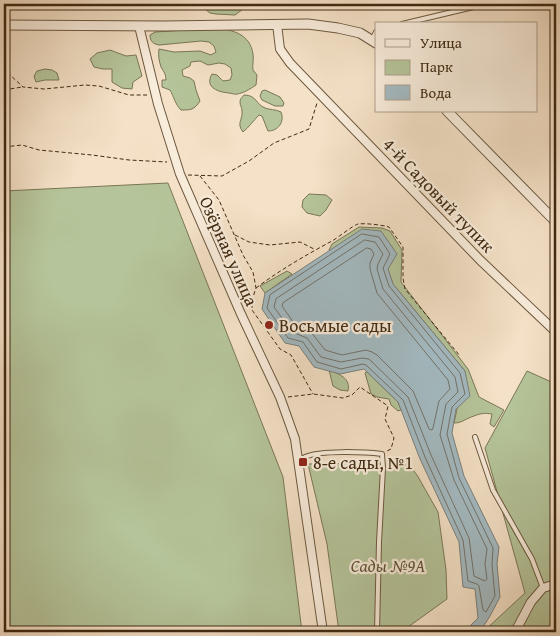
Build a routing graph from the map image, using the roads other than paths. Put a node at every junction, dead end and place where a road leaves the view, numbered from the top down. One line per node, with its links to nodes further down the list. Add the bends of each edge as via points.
1 (486, 4): 4 (lane)
2 (552, 4): 3 (lane)
3 (556, 8)
4 (410, 22)
5 (277, 24): 7 (street); 8 (street, via 338,28); 11 (street, 4-й Садовый тупик, via 280,49 290,63 480,260)
6 (4, 25): 7 (street)
7 (139, 26): 13 (street, Озёрная улица, via 158,104 180,174 280,397 295,439)
8 (375, 38)
9 (448, 112): 10 (street)
10 (556, 222)
11 (556, 332)
12 (475, 438): 15 (lane, via 493,490 532,559)
13 (298, 462): 16 (street, Озёрная улица); 17 (lane, via 318,454 382,454)
14 (556, 584): 15 (street)
15 (543, 588): 18 (street, via 531,602)
16 (323, 632)
17 (377, 632)
18 (515, 632)

